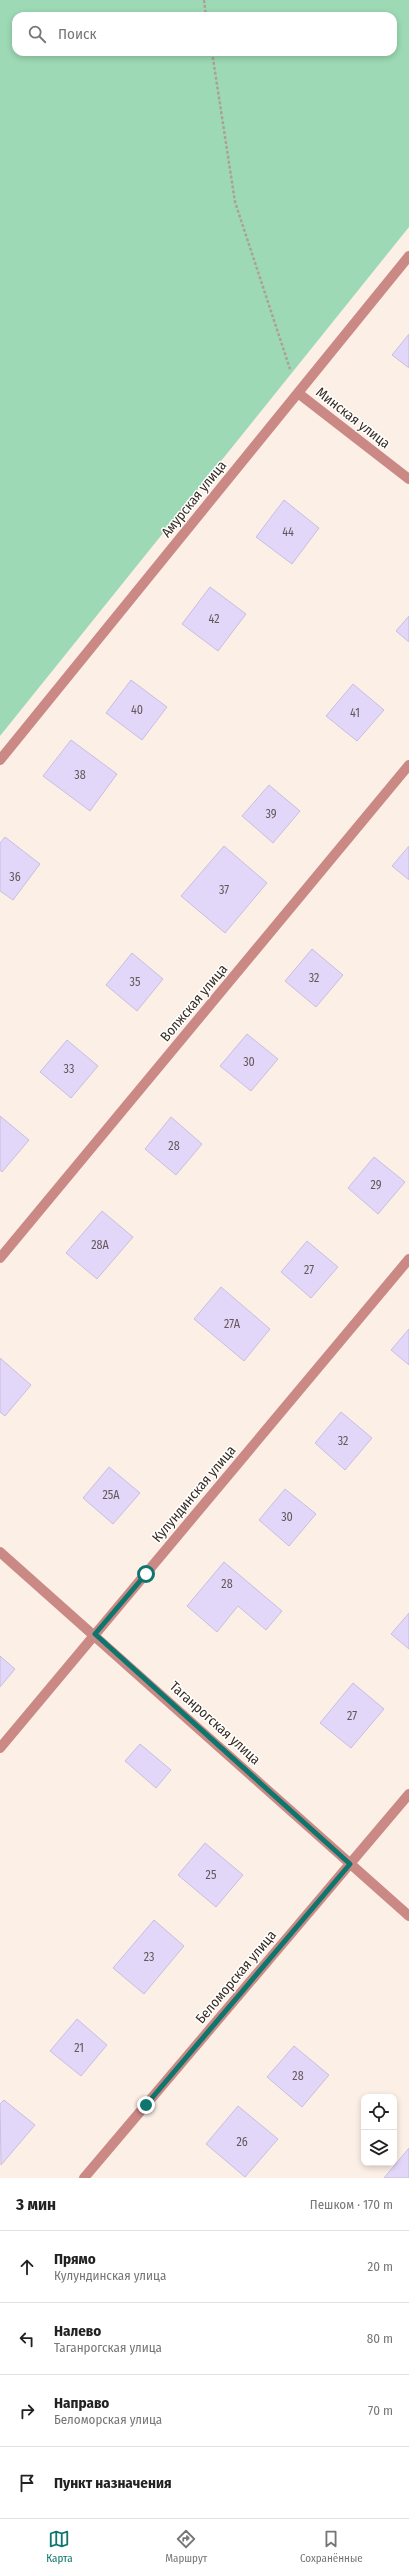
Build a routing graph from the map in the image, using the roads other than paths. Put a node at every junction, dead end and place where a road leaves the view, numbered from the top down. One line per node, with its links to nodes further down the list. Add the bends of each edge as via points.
1 (409, 256): 2 (street, Амурская улица)
2 (298, 393): 3 (street, Минская улица); 4 (street, Амурская улица)
3 (409, 479)
4 (0, 760)
5 (409, 765): 6 (street, Волжская улица)
6 (0, 1258)
7 (409, 1259): 9 (street, Кулундинская улица)
8 (0, 1552): 9 (street, Таганрогская улица)
9 (95, 1634): 10 (street, Кулундинская улица); 12 (street, Таганрогская улица)
10 (0, 1748)
11 (409, 1794): 12 (street, Беломорская улица)
12 (350, 1864): 13 (street, Таганрогская улица); 14 (street, Беломорская улица)
13 (409, 1916)
14 (84, 2178)

